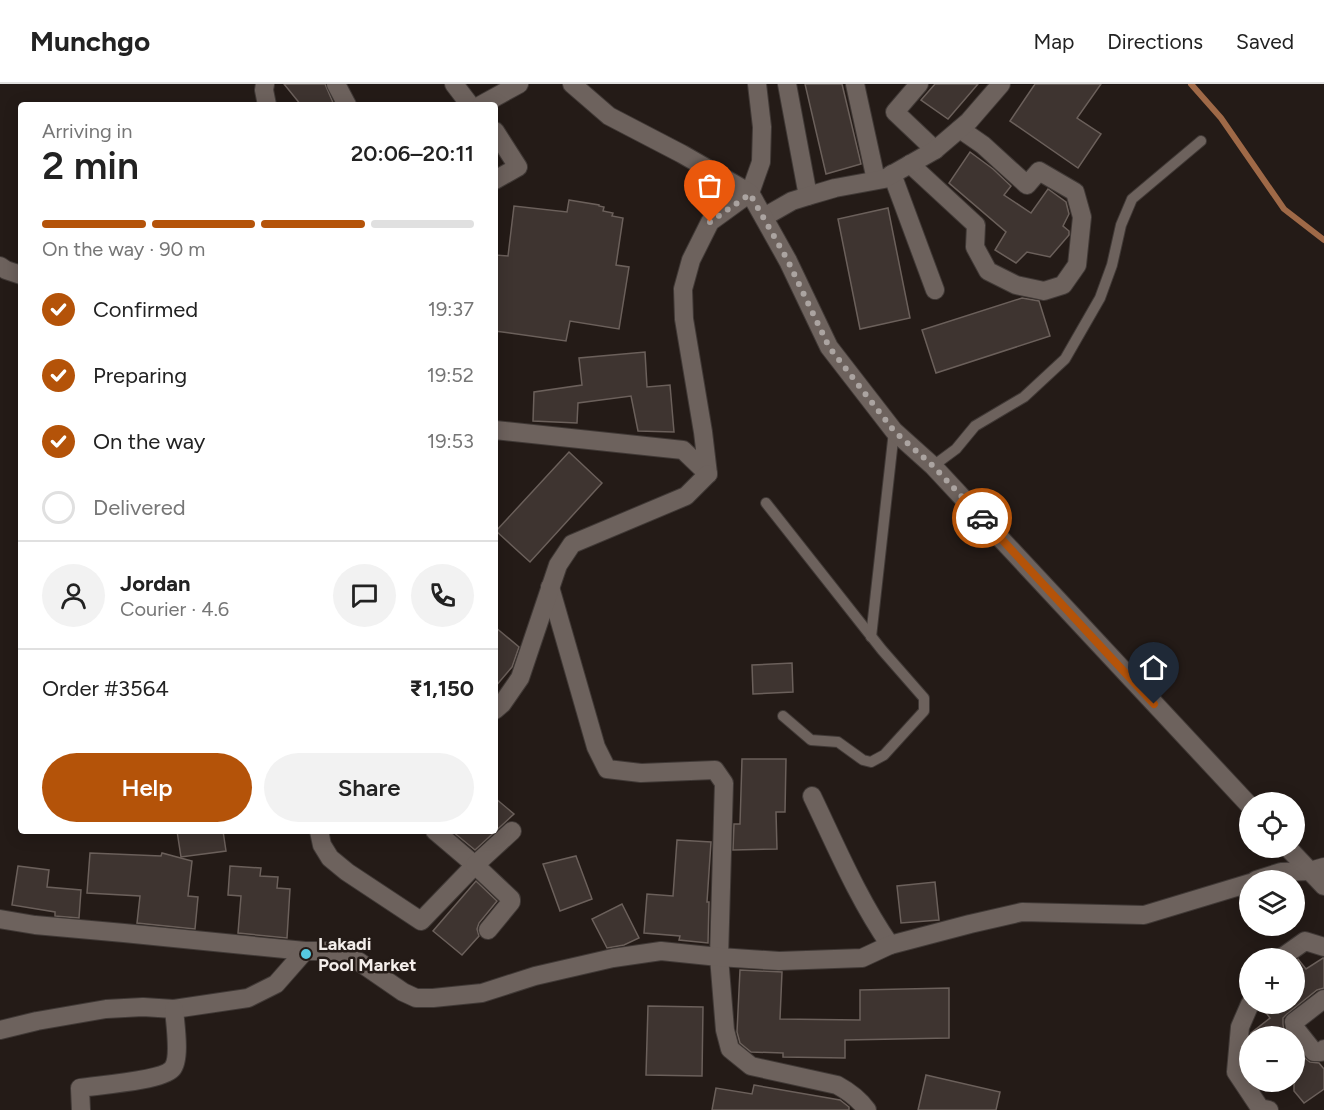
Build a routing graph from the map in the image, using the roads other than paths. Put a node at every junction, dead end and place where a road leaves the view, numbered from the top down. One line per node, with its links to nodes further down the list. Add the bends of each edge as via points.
1 (264, 84): 11 (street)
2 (336, 84): 12 (street)
3 (454, 84): 13 (street)
4 (519, 84): 14 (street)
5 (572, 84): 22 (street, via 609,116)
6 (757, 84): 22 (street, via 761,162)
7 (787, 84): 23 (street)
8 (855, 84): 20 (street)
9 (919, 84): 18 (street, via 896,112)
10 (1001, 84): 15 (street)
11 (266, 102)
12 (345, 102)
13 (468, 102)
14 (486, 102)
15 (960, 129): 18 (street); 19 (street, via 1026,185 1039,171 1075,192 1082,217 1077,265 1063,285 1044,291 1016,285 988,271 975,248 976,225)
16 (498, 135): 21 (street, via 518,167)
17 (1201, 141): 30 (lane, via 1132,199 1100,298 1065,359 1024,397 975,426 956,449)
18 (936, 150): 19 (street)
19 (910, 164): 20 (street)
20 (884, 177): 23 (street); 27 (street)
21 (498, 178)
22 (750, 194): 24 (street); 31 (street, via 710,222 691,260 683,289 684,319)
23 (808, 196): 24 (street)
24 (764, 217): 29 (street, via 829,347)
25 (0, 267): 26 (street)
26 (18, 274)
27 (935, 290)
28 (498, 430): 31 (street, via 683,450)
29 (894, 431): 30 (street); 34 (lane)
30 (933, 466): 37 (street)
31 (708, 474): 33 (street, via 686,496 572,544)
32 (766, 503): 34 (lane)
33 (550, 587): 35 (street, via 520,678); 53 (street, via 596,747 607,769 641,773 715,770 724,783)
34 (871, 637): 36 (lane, via 924,698 924,711 884,755 871,762 838,742 810,740)
35 (498, 707)
36 (783, 716)
37 (1239, 794)
38 (812, 796): 49 (street, via 857,890)
39 (512, 831): 43 (street)
40 (320, 834): 43 (street, via 330,858 346,872 421,921)
41 (439, 834): 43 (street)
42 (1302, 858): 44 (street)
43 (475, 865): 48 (street, via 511,899)
44 (1317, 869): 46 (street)
45 (1239, 886): 49 (street, via 1144,915 1022,912)
46 (1324, 886)
47 (0, 919): 52 (street)
48 (488, 930)
49 (890, 945): 53 (street, via 862,958 779,961)
50 (1324, 947): 51 (street, via 1305,941)
51 (1295, 948)
52 (305, 951): 53 (street, via 334,951 358,961 416,998 482,993 613,957 662,951); 55 (street, via 276,984 248,998)
53 (719, 957): 60 (street, via 730,1049 751,1066 837,1085 860,1100)
54 (1324, 999): 58 (street, via 1294,1022 1314,1052)
55 (174, 1009): 57 (street, via 106,1009); 59 (street, via 177,1048 172,1069 163,1075 80,1088)
56 (1246, 1014): 61 (street, via 1240,1027 1236,1072 1260,1108)
57 (0, 1030)
58 (1324, 1049)
59 (81, 1110)
60 (867, 1110)
61 (1269, 1110)

